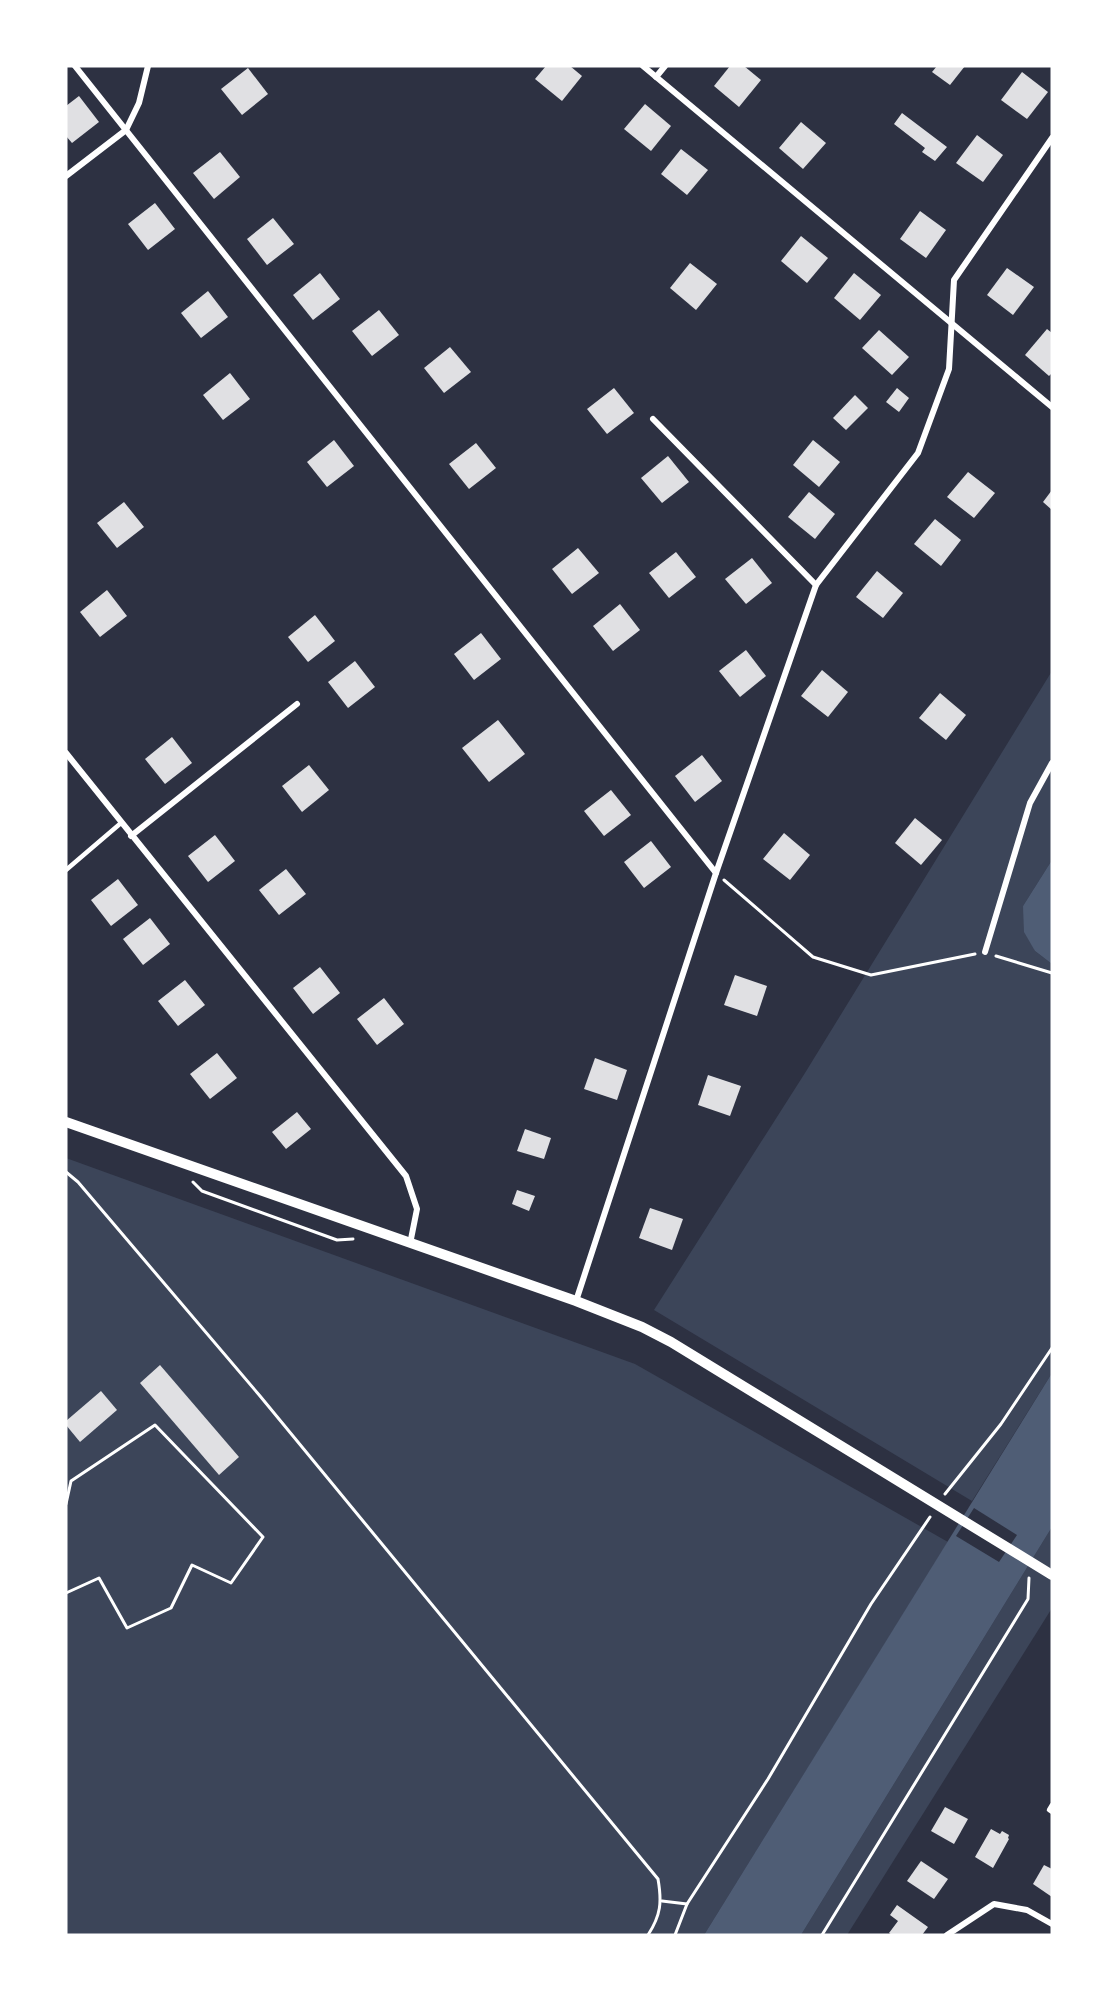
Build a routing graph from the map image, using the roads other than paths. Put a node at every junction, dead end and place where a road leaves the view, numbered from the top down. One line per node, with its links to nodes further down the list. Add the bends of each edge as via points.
1 (75, 66): 6 (street)
2 (148, 66): 6 (street, via 139,103)
3 (643, 66): 5 (street)
4 (665, 66): 5 (street)
5 (656, 77): 9 (street)
6 (126, 129): 8 (street); 19 (street)
7 (1052, 138): 9 (street, via 954,280)
8 (66, 176)
9 (952, 323): 10 (street); 12 (street, via 949,369 918,453)
10 (1052, 407)
11 (653, 419): 12 (street)
12 (816, 585): 19 (street)
13 (297, 704): 17 (street)
14 (66, 753): 16 (street)
15 (1052, 764): 20 (street, via 1030,803)
16 (121, 823): 17 (street); 18 (lane)
17 (131, 836): 22 (street, via 406,1176 417,1209)
18 (66, 870)
19 (716, 873): 23 (street)
20 (985, 952)
21 (66, 1122): 22 (street)
22 (410, 1244): 23 (street)
23 (576, 1301): 24 (street, via 671,1342)
24 (1052, 1575)
25 (1052, 1805): 26 (lane)
26 (1052, 1812)
27 (1052, 1924): 28 (street, via 1027,1910 994,1904)
28 (946, 1935)

